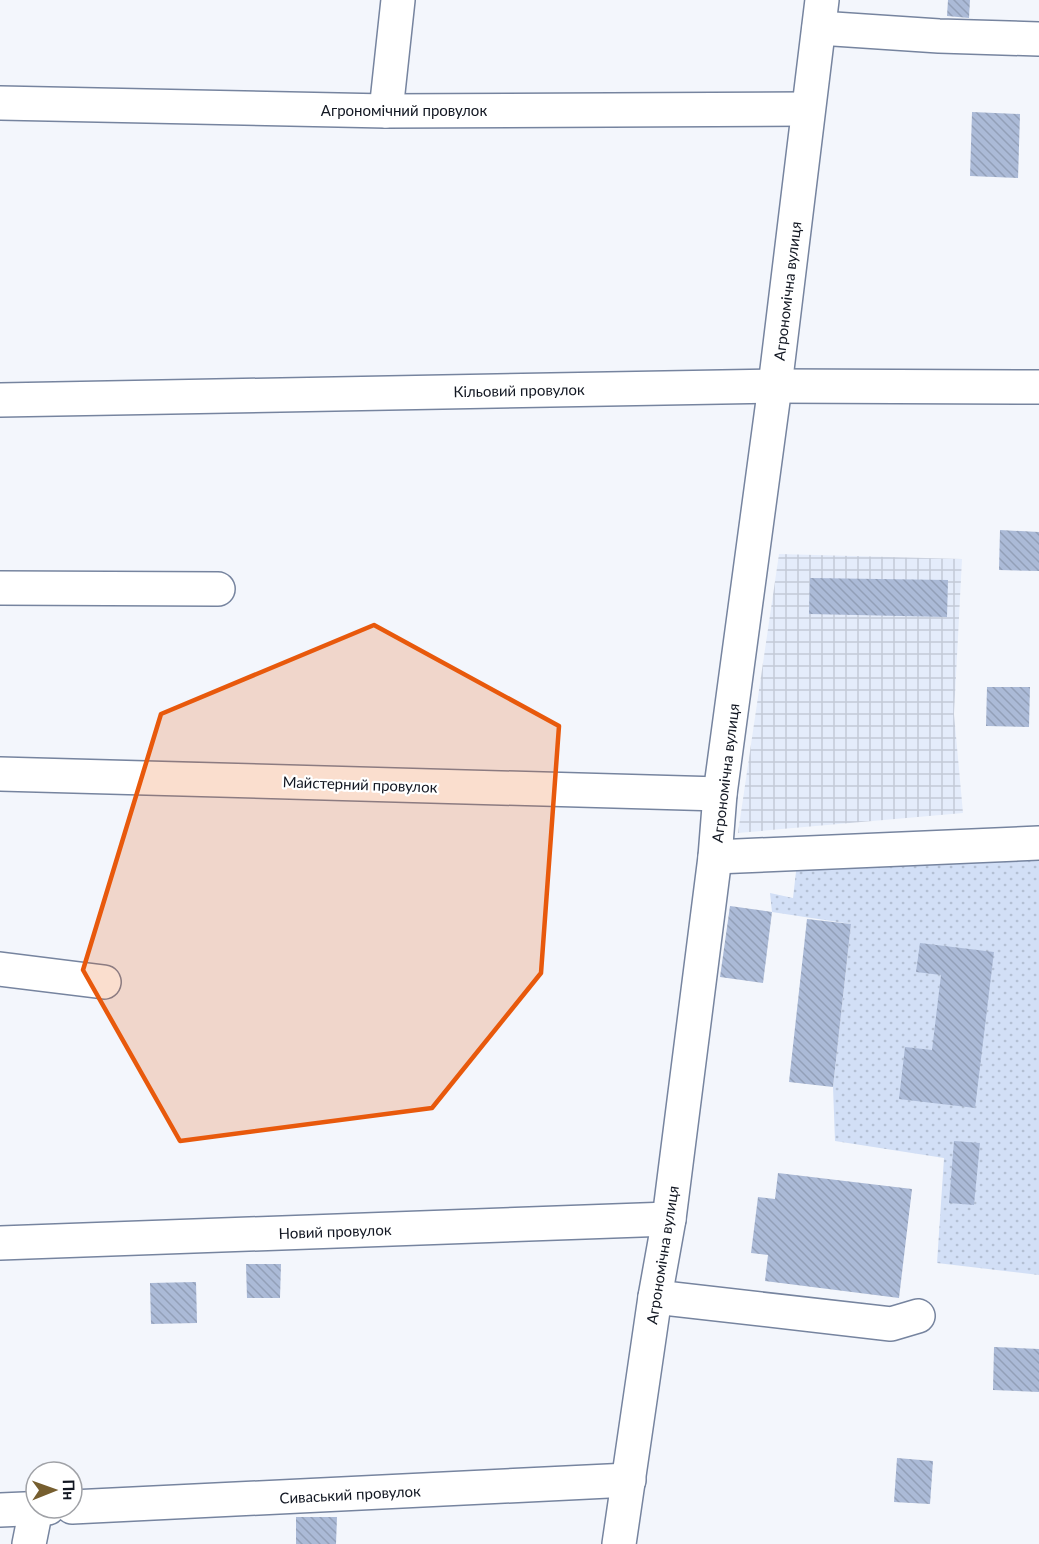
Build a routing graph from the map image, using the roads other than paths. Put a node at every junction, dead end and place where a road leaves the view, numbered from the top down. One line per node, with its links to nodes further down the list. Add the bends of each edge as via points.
1 (398, 0): 6 (street)
2 (820, 14): 3 (street, via 939,36); 5 (street, Агрономічна вулиця)
3 (1039, 39)
4 (0, 103): 6 (street, Агрономічний провулок)
5 (808, 109): 6 (street, Агрономічний провулок); 7 (street, Агрономічна вулиця)
6 (386, 111)
7 (775, 386): 8 (street, Кільовий провулок); 9 (street, Кільовий провулок); 13 (street, Агрономічна вулиця)
8 (1039, 387)
9 (0, 400)
10 (0, 588): 11 (street)
11 (218, 588)
12 (0, 774): 13 (street, Майстерний провулок)
13 (720, 794): 15 (street, Агрономічна вулиця)
14 (1039, 843): 15 (street)
15 (715, 857): 18 (street, Агрономічна вулиця)
16 (0, 969): 17 (street)
17 (104, 982)
18 (669, 1219): 19 (street, Новий провулок); 20 (street, Агрономічна вулиця)
19 (0, 1243)
20 (655, 1297): 21 (street, via 891,1324); 22 (street, Агрономічна вулиця)
21 (918, 1316)
22 (629, 1480): 23 (street, Сиваський провулок); 28 (street, Агрономічна вулиця)
23 (84, 1506)
24 (24, 1509): 25 (street)
25 (0, 1510)
26 (34, 1520): 27 (street)
27 (29, 1544)
28 (619, 1544)

